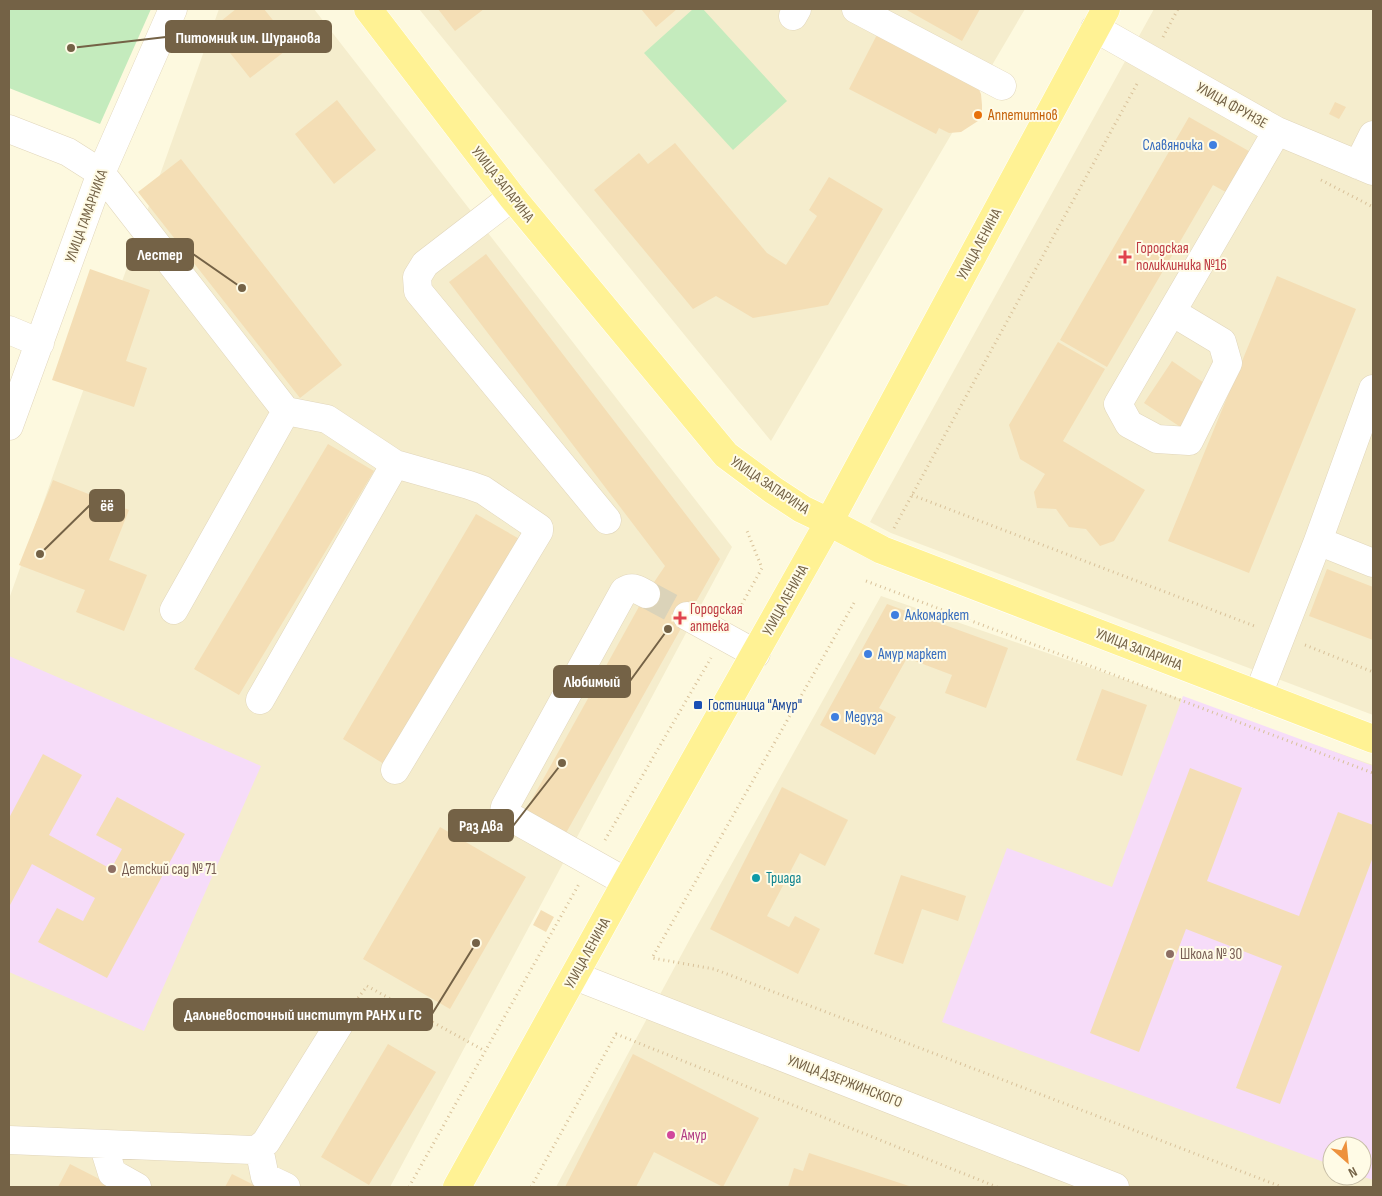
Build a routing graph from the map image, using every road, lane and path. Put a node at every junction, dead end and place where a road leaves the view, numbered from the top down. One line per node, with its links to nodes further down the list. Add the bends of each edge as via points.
1 (173, 9): 12 (street, УЛИЦА ГАМАРНИКА)
2 (368, 9): 13 (main road, УЛИЦА ЗАПАРИНА)
3 (856, 9): 7 (street)
4 (1178, 9): 6 (path)
5 (1100, 18): 6 (street, УЛИЦА ФРУНЗЕ); 23 (main road, УЛИЦА ЛЕНИНА)
6 (1150, 59): 9 (street, УЛИЦА ФРУНЗЕ); 21 (path)
7 (1002, 86)
8 (9, 129): 12 (street, via 68,152)
9 (1277, 131): 11 (street, УЛИЦА ФРУНЗЕ); 14 (street)
10 (1373, 135): 11 (street)
11 (1366, 168)
12 (101, 173): 16 (street, УЛИЦА ГАМАРНИКА); 18 (street)
13 (512, 197): 22 (street, via 425,264 417,277 418,291); 23 (main road, УЛИЦА ЗАПАРИНА, via 726,455 802,509)
14 (1172, 312): 14 (street, via 1118,404 1129,424 1157,439 1189,441 1228,363 1222,342)
15 (9, 330): 16 (street)
16 (40, 343): 19 (street, УЛИЦА ГАМАРНИКА)
17 (1373, 389): 26 (street)
18 (286, 412): 20 (street, via 327,419); 31 (street)
19 (9, 426)
20 (395, 464): 38 (street); 40 (street, via 483,490 537,526 539,531)
21 (912, 494): 25 (path); 34 (path)
22 (607, 520)
23 (830, 522): 35 (main road, УЛИЦА ЛЕНИНА); 37 (main road, УЛИЦА ЗАПАРИНА, via 882,550)
24 (747, 531): 33 (path, via 762,568)
25 (891, 533)
26 (1318, 541): 27 (street); 34 (street)
27 (1373, 563)
28 (866, 581): 41 (path)
29 (646, 594): 42 (street, via 633,587 624,591 504,807 507,815)
30 (854, 603): 57 (path, via 652,958 714,969)
31 (174, 610)
32 (687, 616): 33 (street)
33 (724, 636): 35 (street); 42 (path)
34 (1280, 636): 36 (path); 37 (street)
35 (756, 654): 43 (main road, УЛИЦА ЛЕНИНА)
36 (1373, 672)
37 (1258, 695): 39 (main road, УЛИЦА ЗАПАРИНА)
38 (260, 700)
39 (1373, 739)
40 (395, 770)
41 (1373, 773)
42 (592, 863): 43 (street); 46 (path)
43 (626, 882): 44 (main road, УЛИЦА ЛЕНИНА)
44 (575, 976): 53 (main road, УЛИЦА ЛЕНИНА); 56 (street, УЛИЦА ДЗЕРЖИНСКОГО)
45 (340, 1023): 46 (path, via 367,986); 49 (street, via 266,1142)
46 (485, 1051): 52 (path)
47 (9, 1140): 48 (street)
48 (103, 1144): 49 (street); 50 (street, via 112,1173)
49 (259, 1148): 51 (street, via 265,1177)
50 (137, 1187)
51 (286, 1187)
52 (409, 1187)
53 (457, 1187)
54 (531, 1187): 55 (path, via 616,1034)
55 (997, 1187)
56 (1115, 1187)
57 (1282, 1187)

